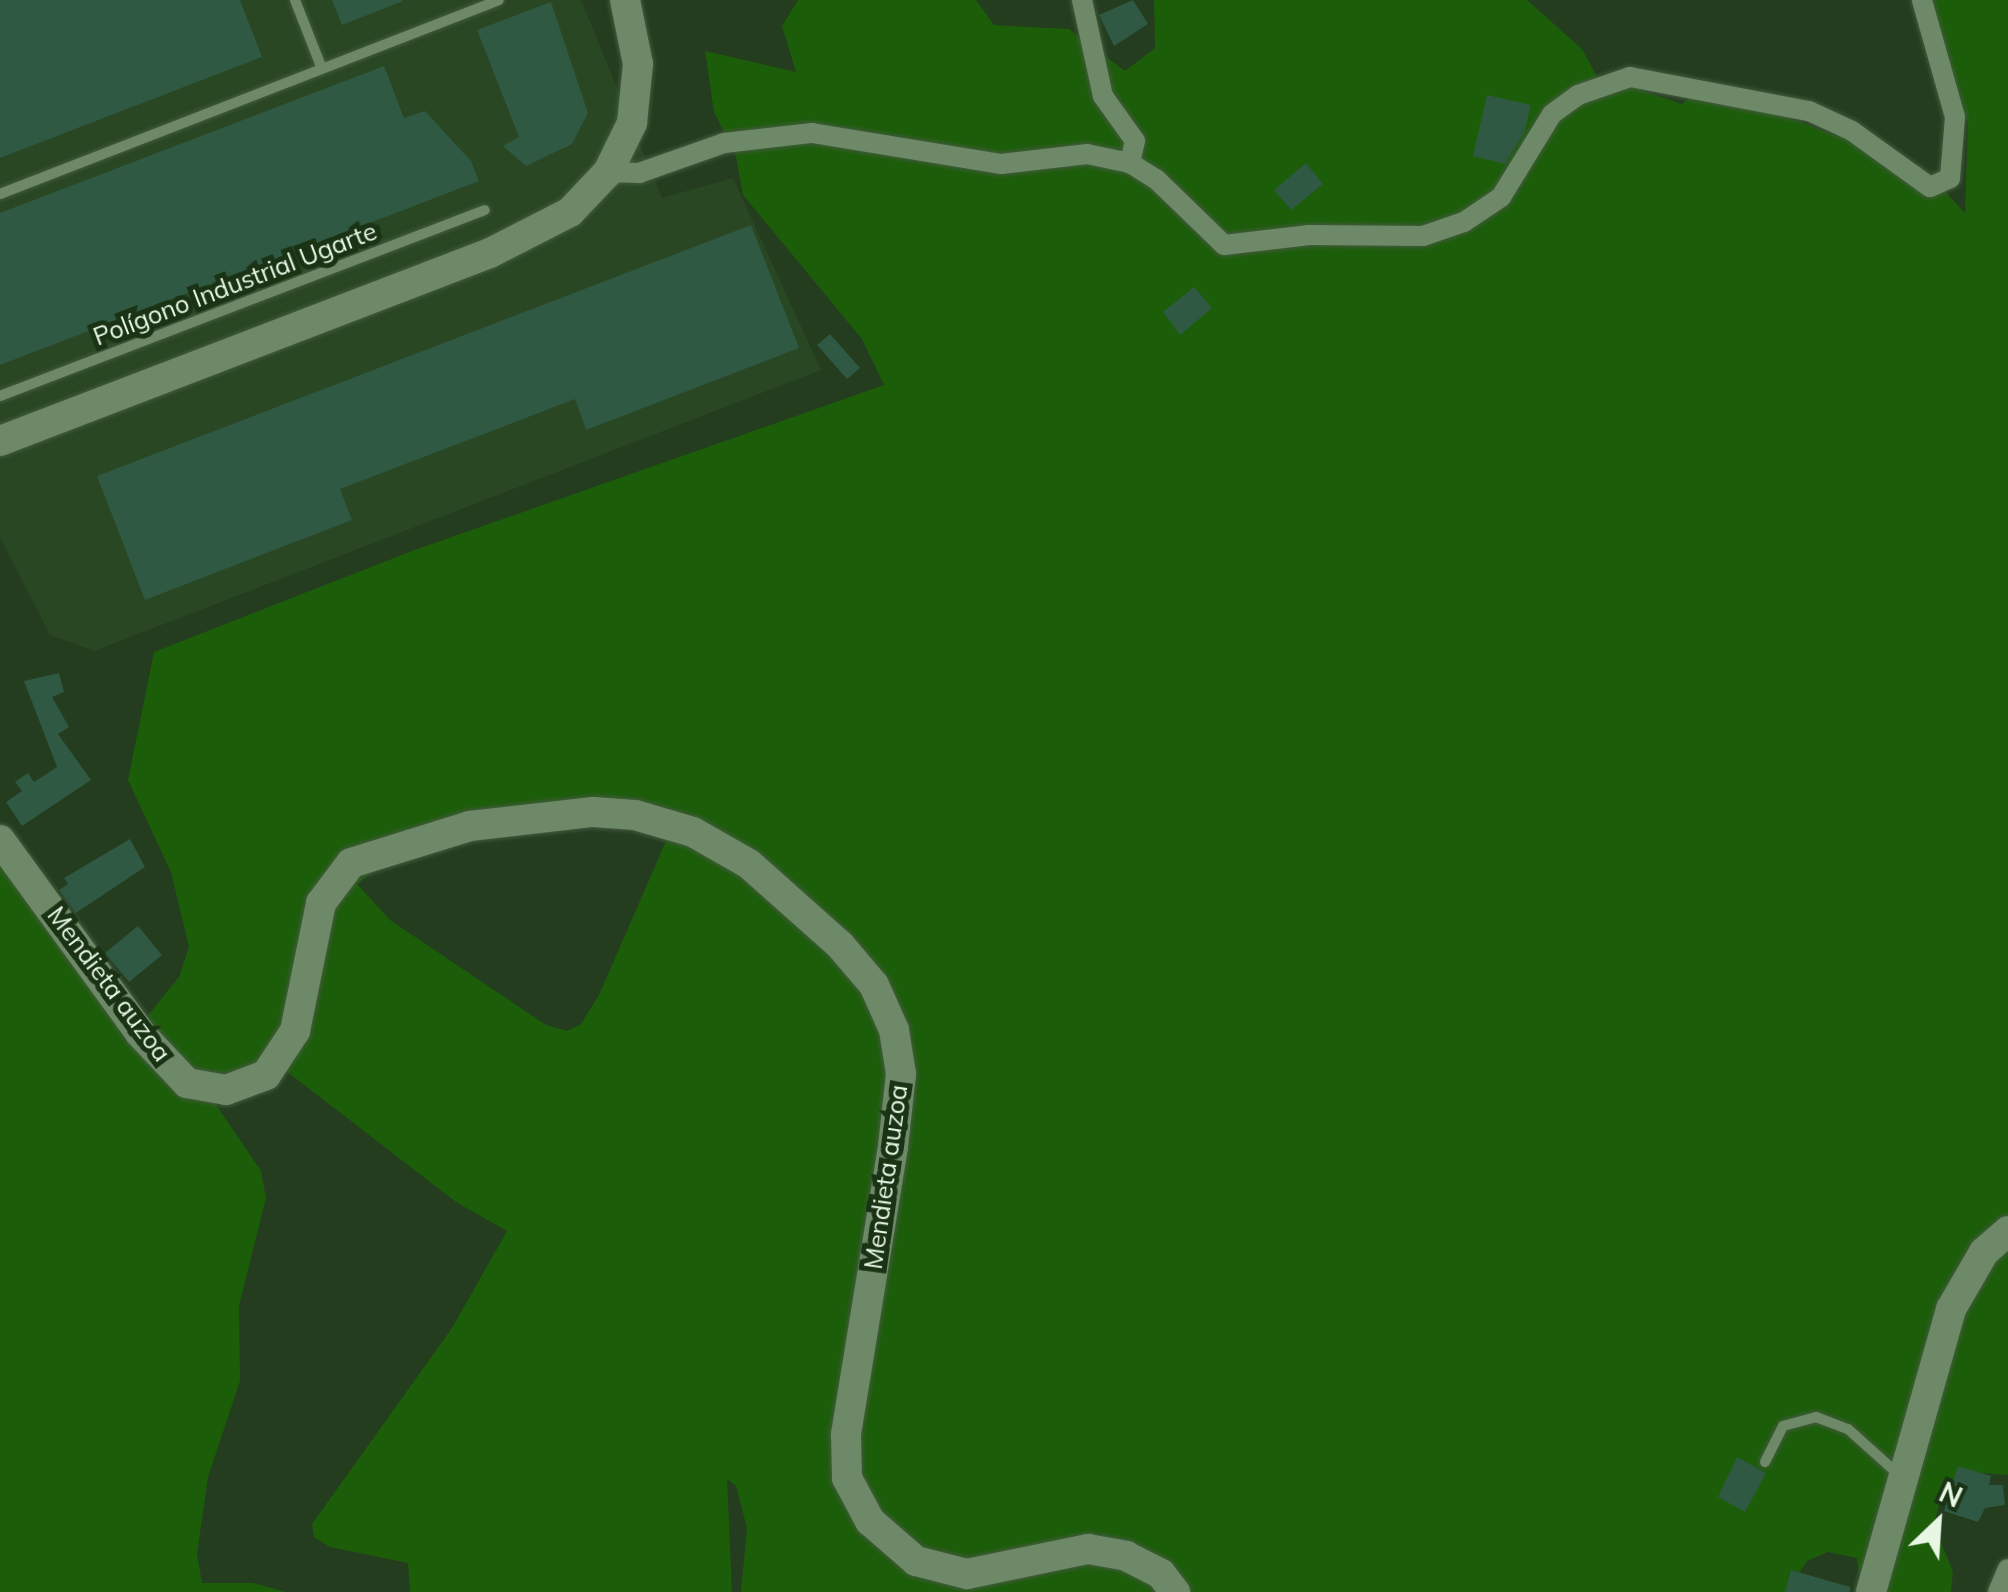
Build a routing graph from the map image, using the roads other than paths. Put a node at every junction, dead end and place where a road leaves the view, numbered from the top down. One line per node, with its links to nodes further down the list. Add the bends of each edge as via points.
1 (294, 0): 6 (lane)
2 (498, 0): 6 (lane)
3 (1082, 0): 7 (street, via 1103,96 1135,140)
4 (1922, 0): 7 (street, via 1954,117 1950,178 1930,187 1852,131 1809,112 1630,77 1578,95 1552,114 1501,197 1464,222 1423,236 1309,235 1224,244)
5 (623, 4): 8 (street, via 638,96)
6 (322, 69): 9 (lane)
7 (1130, 163): 8 (street, via 1087,154 1001,164 812,133 724,143 639,172)
8 (608, 172): 12 (street, via 570,212 490,253)
9 (0, 194)
10 (485, 210): 11 (lane, Polígono Industrial Ugarte)
11 (0, 396)
12 (0, 441)
13 (0, 840): 17 (street, Mendieta auzoa, via 140,1034 187,1084 226,1090 266,1075 295,1031 321,903 351,863 470,826 593,812 635,815 692,832 749,864 840,944 874,985 896,1044 901,1074 893,1146 846,1436 848,1478 870,1521 916,1561 966,1574 1088,1549 1126,1556 1162,1574)
14 (2008, 1231): 16 (street, via 1984,1252 1950,1309)
15 (1765, 1462): 16 (lane, via 1782,1426 1816,1417 1848,1429)
16 (1902, 1478): 18 (street)
17 (1175, 1592)
18 (1871, 1592)

